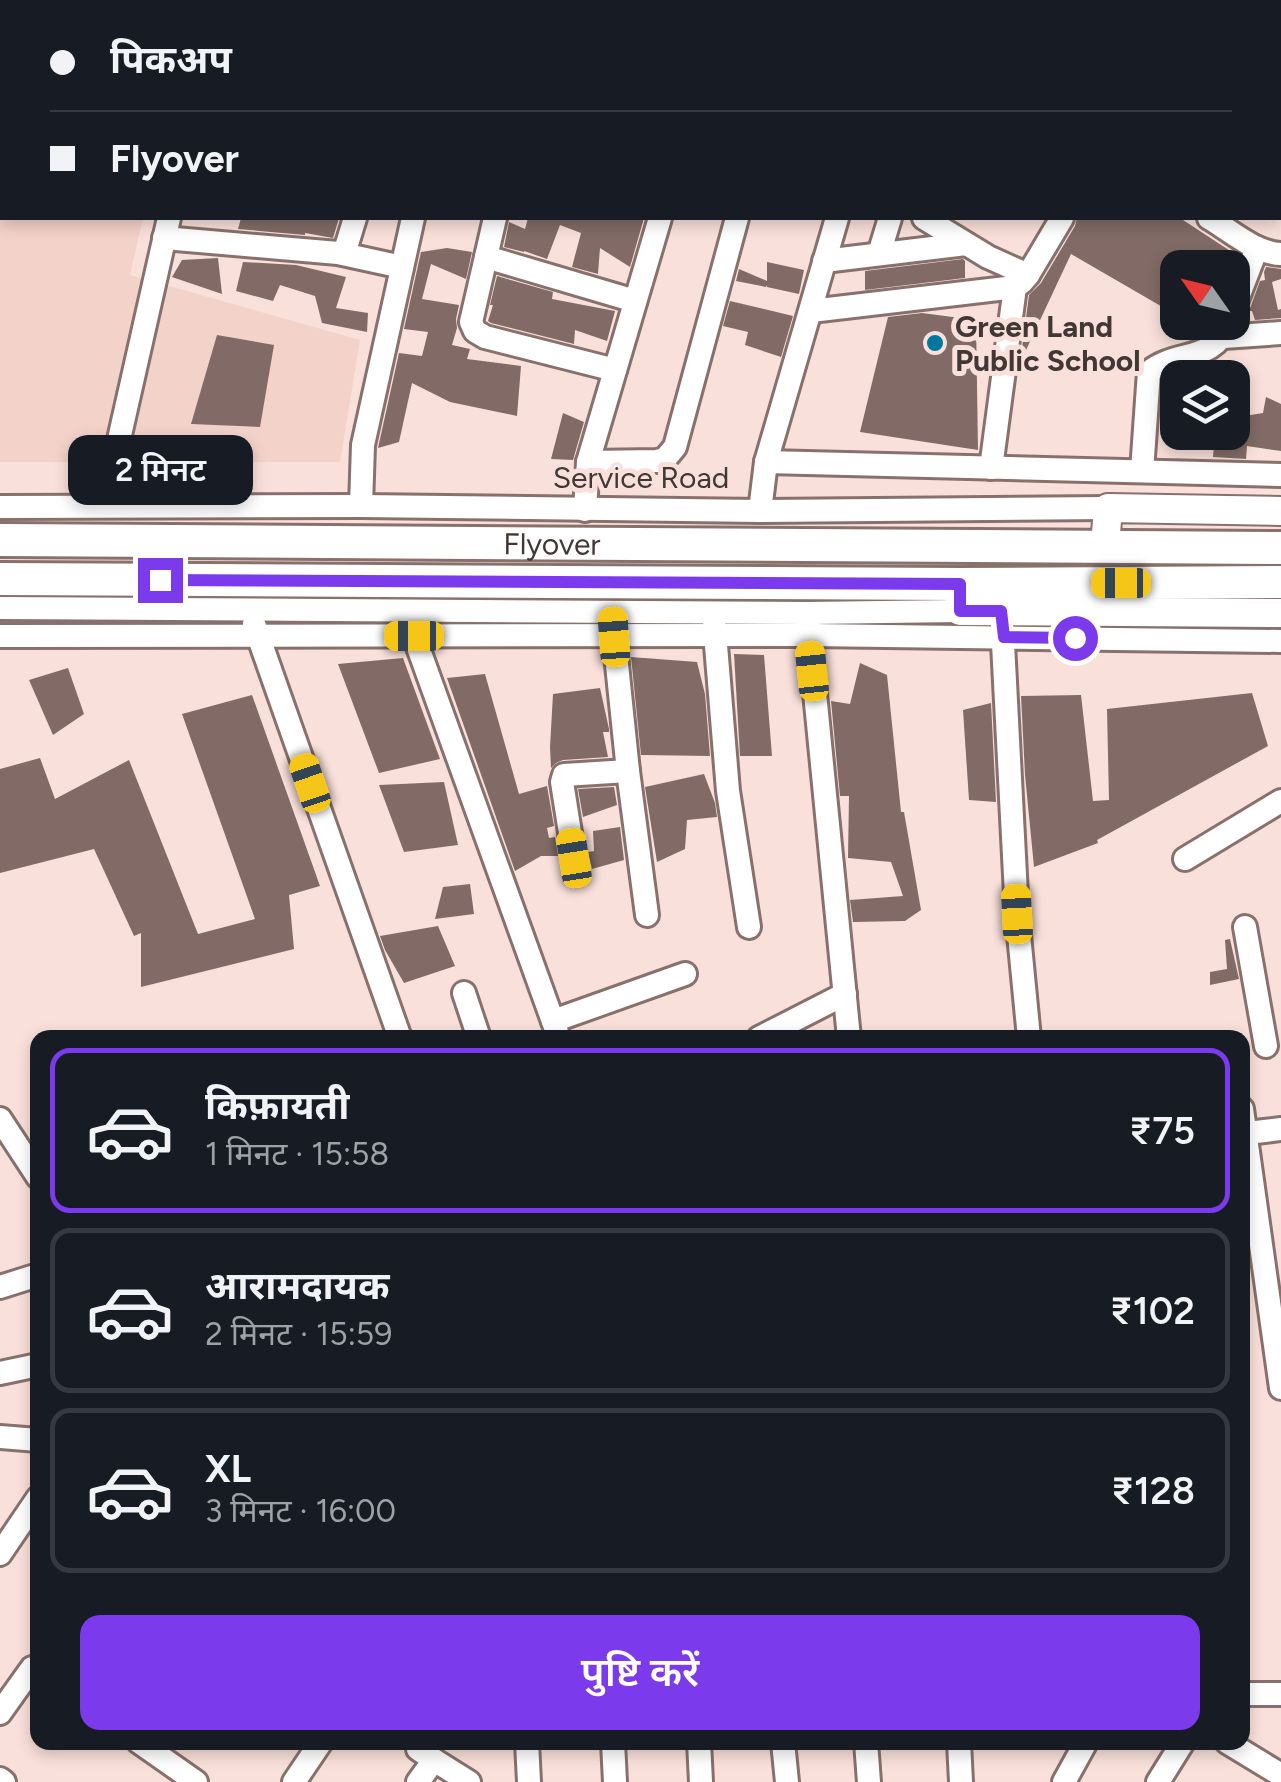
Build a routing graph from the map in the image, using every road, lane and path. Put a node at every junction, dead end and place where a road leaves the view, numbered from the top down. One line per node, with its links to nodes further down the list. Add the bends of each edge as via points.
1 (354, 220): 14 (street)
2 (414, 220): 20 (street)
3 (495, 220): 17 (street)
4 (659, 220): 22 (street)
5 (737, 220): 28 (street, via 675,447 657,461)
6 (836, 220): 18 (street)
7 (889, 220): 15 (street)
8 (927, 220): 12 (street)
9 (1061, 220): 21 (street)
10 (1213, 220): 13 (street)
11 (167, 228): 14 (street); 33 (street)
12 (966, 244): 15 (street); 21 (street)
13 (1256, 248): 16 (street); 19 (street)
14 (344, 254): 20 (street)
15 (879, 254): 18 (street)
16 (1281, 254)
17 (486, 257): 22 (street); 27 (street, via 471,322 475,332)
18 (824, 261): 23 (street)
19 (1250, 264)
20 (402, 267): 34 (street, via 363,445)
21 (1021, 281): 23 (street); 30 (street)
22 (635, 301): 27 (street)
23 (811, 311): 29 (street)
24 (1250, 331): 25 (street)
25 (1281, 333)
26 (1218, 340): 31 (street, via 1149,372)
27 (615, 370): 28 (street)
28 (588, 462): 37 (street)
29 (766, 462): 30 (street); 38 (street)
30 (991, 468): 31 (street)
31 (1142, 472): 32 (street)
32 (1281, 475)
33 (110, 506): 34 (street, Service Road); 35 (street, Service Road)
34 (360, 506): 37 (street, Service Road)
35 (0, 507)
36 (1108, 508): 38 (street, Service Road); 39 (main road, Service Road); 41 (main road)
37 (585, 510): 38 (street, Service Road)
38 (760, 510)
39 (1281, 512)
40 (0, 540): 41 (highway, Flyover)
41 (1105, 546): 42 (highway, Flyover)
42 (1281, 548)
43 (0, 579): 45 (highway, Flyover)
44 (1281, 582): 45 (highway, Flyover)
45 (960, 597): 51 (street); 52 (main road)
46 (0, 608): 47 (street)
47 (249, 611): 48 (street); 56 (street)
48 (612, 612): 50 (street); 55 (street)
49 (1281, 613): 52 (main road)
50 (714, 624): 51 (street); 55 (street); 64 (street, via 728,790)
51 (808, 624): 52 (street); 67 (street)
52 (1002, 624): 57 (street); 73 (street)
53 (0, 636): 56 (street)
54 (414, 636): 55 (street); 56 (street); 68 (street)
55 (614, 637): 58 (street)
56 (258, 638): 69 (street)
57 (1281, 642)
58 (628, 771): 60 (street, via 564,776); 62 (street)
59 (1281, 801): 61 (street)
60 (574, 858)
61 (1184, 860)
62 (647, 916)
63 (1245, 926): 74 (street)
64 (750, 927)
65 (685, 974): 68 (street)
66 (464, 994): 70 (street)
67 (844, 994): 71 (street); 72 (street)
68 (556, 1029)
69 (397, 1030)
70 (476, 1030)
71 (774, 1030)
72 (848, 1030)
73 (1028, 1030)
74 (1263, 1046)
75 (0, 1120): 79 (street)
76 (1281, 1129): 77 (street)
77 (1250, 1134)
78 (1250, 1156): 81 (street)
79 (30, 1165)
80 (1281, 1203): 81 (street)
81 (1257, 1206): 83 (street)
82 (30, 1278): 84 (street)
83 (1274, 1284): 87 (street)
84 (0, 1287)
85 (30, 1367): 86 (street)
86 (0, 1373)
87 (1280, 1373)
88 (0, 1437): 89 (street)
89 (30, 1439)
90 (30, 1510): 91 (street)
91 (0, 1554)
92 (30, 1674): 95 (street)
93 (1250, 1694): 94 (street)
94 (1281, 1694)
95 (0, 1713)
96 (149, 1750): 109 (street)
97 (315, 1750): 110 (street)
98 (527, 1750): 113 (street)
99 (613, 1750): 114 (street)
100 (700, 1750): 115 (street)
101 (784, 1750): 116 (street)
102 (867, 1750): 117 (street)
103 (959, 1750): 118 (street)
104 (1082, 1750): 119 (street)
105 (1177, 1750): 120 (street)
106 (1240, 1750): 108 (street)
107 (426, 1751): 111 (street); 112 (street)
108 (1281, 1775): 121 (street)
109 (188, 1780)
110 (294, 1782)
111 (418, 1782)
112 (469, 1782)
113 (529, 1782)
114 (615, 1782)
115 (702, 1782)
116 (786, 1782)
117 (869, 1782)
118 (961, 1782)
119 (1064, 1782)
120 (1158, 1782)
121 (1277, 1782)

